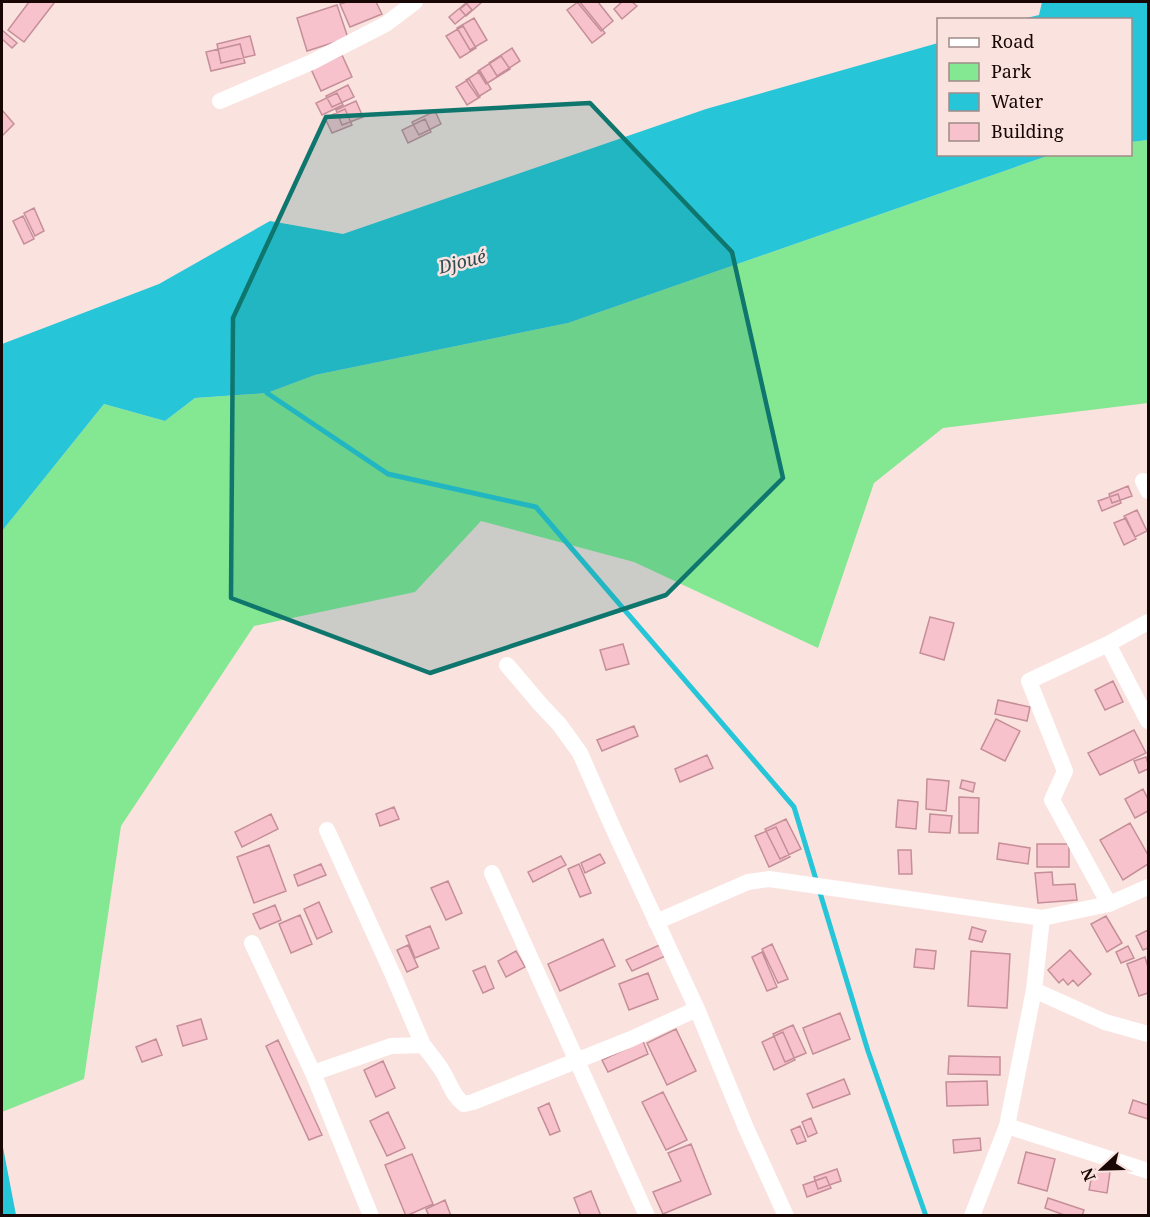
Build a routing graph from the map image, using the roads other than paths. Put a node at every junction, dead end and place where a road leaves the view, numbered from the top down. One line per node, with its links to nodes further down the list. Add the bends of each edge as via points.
1 (415, 2): 2 (street, via 386,24 312,62)
2 (220, 101)
3 (1149, 622): 4 (street)
4 (1108, 644): 6 (street); 10 (street, via 1029,681 1065,771 1052,800)
5 (507, 665): 12 (street, via 580,753)
6 (1149, 721)
7 (327, 830): 17 (street)
8 (492, 873): 18 (street)
9 (1149, 887): 10 (street)
10 (1109, 904): 11 (street)
11 (1042, 918): 12 (street, via 769,879 748,882); 14 (street)
12 (656, 922): 15 (street)
13 (252, 943): 19 (street)
14 (1034, 990): 16 (street, via 1105,1022); 20 (street)
15 (697, 1009): 18 (street); 24 (street)
16 (1149, 1034)
17 (423, 1045): 18 (street, via 464,1104); 19 (street, via 391,1046)
18 (576, 1060): 23 (street)
19 (313, 1073): 22 (street)
20 (1006, 1126): 21 (street); 25 (street)
21 (1149, 1171)
22 (371, 1215)
23 (647, 1215)
24 (786, 1215)
25 (972, 1215)

